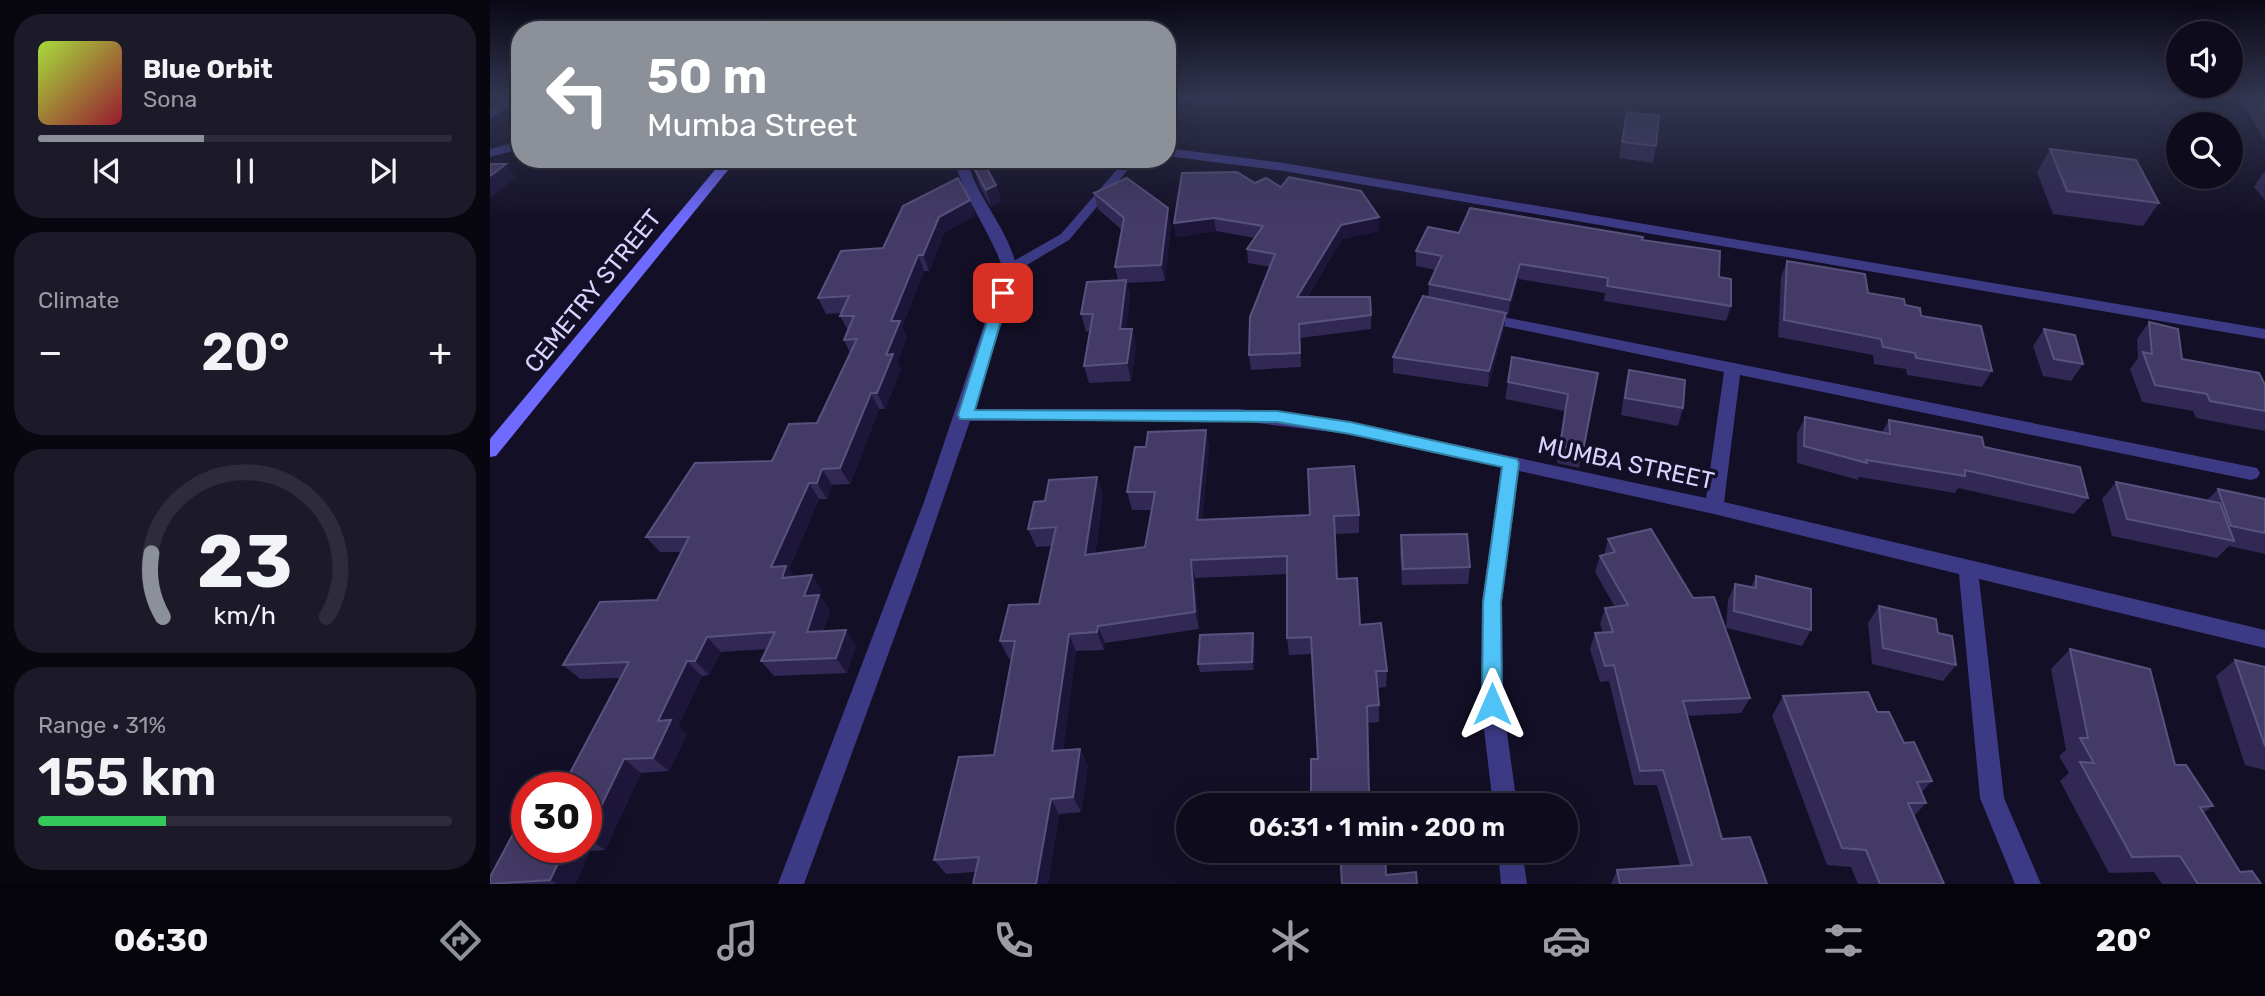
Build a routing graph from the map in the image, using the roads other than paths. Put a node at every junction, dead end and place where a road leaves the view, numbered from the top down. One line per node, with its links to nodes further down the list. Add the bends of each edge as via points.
1 (511, 147): 2 (street)
2 (490, 153)
3 (1176, 153): 9 (street, via 1298,169)
4 (724, 168): 12 (street, CEMETRY STREET)
5 (962, 168): 7 (street, via 1004,245)
6 (1124, 168): 7 (lane, via 1065,237)
7 (1010, 269): 11 (street)
8 (1463, 313): 10 (street)
9 (2265, 334)
10 (1733, 368): 14 (street); 15 (street)
11 (966, 415): 13 (street, MUMBA STREET, via 1277,417); 20 (street)
12 (490, 451)
13 (1511, 463): 15 (street, MUMBA STREET); 18 (street, via 1492,602 1492,704)
14 (2251, 473)
15 (1714, 507): 16 (street, MUMBA STREET)
16 (1969, 569): 17 (street, MUMBA STREET); 22 (street, via 1992,798)
17 (2265, 639)
18 (1503, 793)
19 (1512, 863): 21 (street)
20 (791, 884)
21 (1514, 884)
22 (2028, 884)

